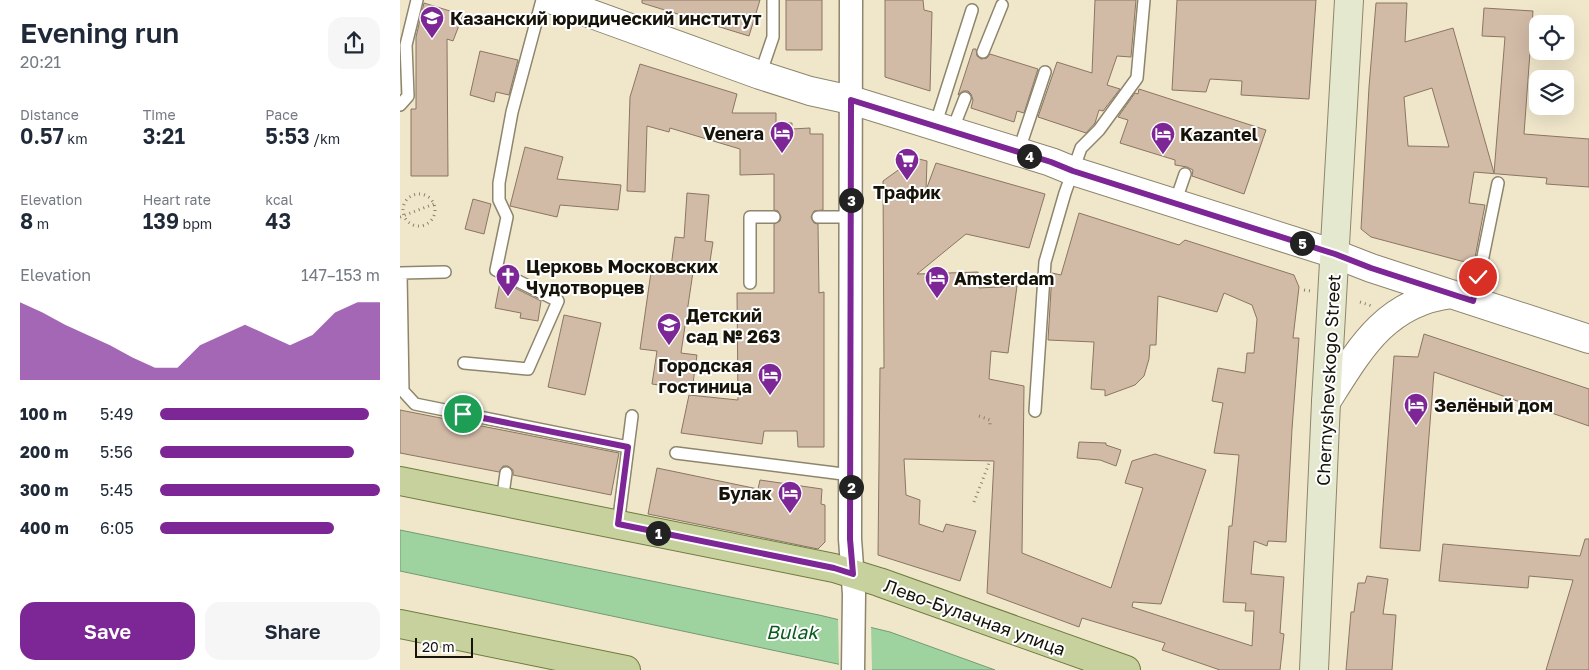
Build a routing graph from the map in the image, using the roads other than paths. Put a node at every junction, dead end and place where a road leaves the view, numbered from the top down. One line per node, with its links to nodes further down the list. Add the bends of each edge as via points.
1 (417, 0): 14 (lane, via 406,45 408,96)
2 (773, 0): 11 (lane, via 773,37)
3 (851, 0): 13 (street)
4 (1144, 0): 17 (lane, via 1137,78 1099,130 1081,148)
5 (1349, 0): 24 (main road, Chernyshevskogo Street)
6 (558, 1): 11 (street); 30 (lane, via 512,112 499,183 499,200 507,217 496,270 558,301 528,369)
7 (1002, 5): 9 (lane)
8 (972, 10): 15 (lane)
9 (984, 52)
10 (1045, 72): 16 (lane)
11 (760, 75): 13 (street)
12 (965, 98): 15 (lane)
13 (851, 100): 15 (street); 23 (street)
14 (400, 105)
15 (943, 129): 16 (street)
16 (1018, 153): 17 (street)
17 (1073, 171): 20 (street); 32 (lane, via 1045,262)
18 (1185, 174): 20 (lane)
19 (1498, 183): 28 (lane)
20 (1175, 203): 24 (street)
21 (774, 217): 27 (lane, via 750,217)
22 (818, 217): 23 (lane)
23 (851, 217): 37 (street)
24 (1335, 254): 28 (street); 31 (main road, Chernyshevskogo Street)
25 (445, 272): 26 (lane)
26 (401, 273): 34 (lane, via 403,391 415,404 511,428)
27 (750, 283)
28 (1462, 298): 29 (street); 31 (street, via 1433,296 1393,315 1355,357)
29 (1589, 339)
30 (464, 364)
31 (1326, 402): 46 (main road, Chernyshevskogo Street)
32 (1035, 411)
33 (632, 416): 34 (lane)
34 (628, 447): 40 (lane)
35 (676, 453): 37 (lane)
36 (506, 473): 39 (lane)
37 (851, 475): 41 (street)
38 (400, 481): 39 (main road, Лево-Булачная улица)
39 (502, 501): 40 (main road, Лево-Булачная улица)
40 (618, 524): 41 (main road, Лево-Булачная улица, via 834,568)
41 (853, 584): 44 (street); 45 (main road, Лево-Булачная улица, via 879,582)
42 (400, 624): 43 (main road)
43 (626, 670)
44 (853, 670)
45 (1126, 670)
46 (1314, 670)

